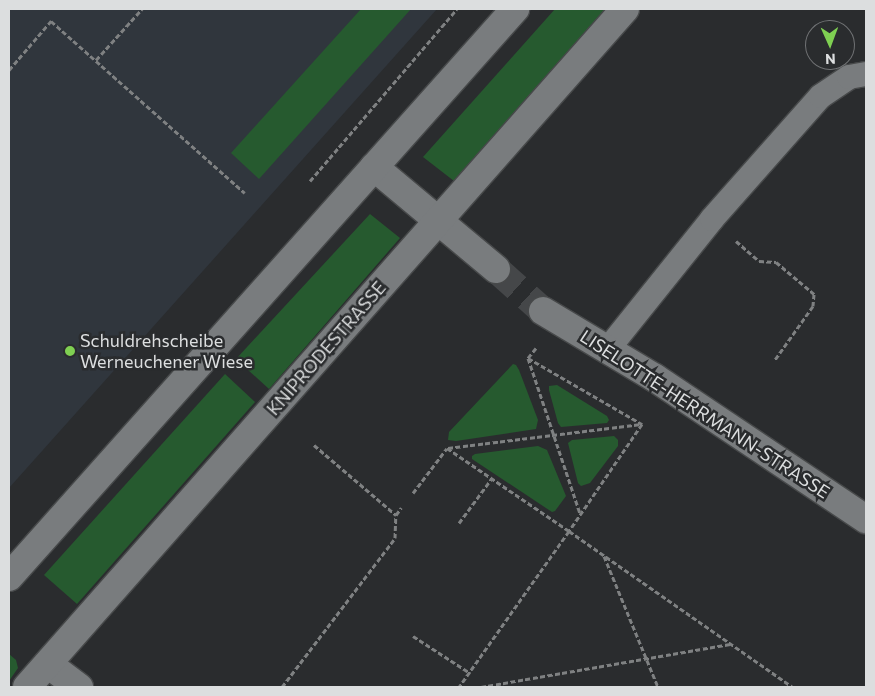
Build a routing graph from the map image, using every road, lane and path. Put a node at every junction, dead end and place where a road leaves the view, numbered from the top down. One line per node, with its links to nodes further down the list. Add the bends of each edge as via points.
1 (142, 9): 4 (path)
2 (515, 9): 7 (street)
3 (625, 9): 10 (street, KNIPRODESTRASSE)
4 (96, 60): 5 (path, via 51,22); 8 (path)
5 (9, 70)
6 (866, 74): 9 (lane, via 849,77 821,96)
7 (374, 167): 10 (street); 29 (street)
8 (245, 194)
9 (712, 219): 13 (lane); 15 (path, via 759,261 776,262 814,294 813,306)
10 (440, 220): 11 (street); 33 (street, KNIPRODESTRASSE)
11 (496, 269)
12 (550, 316): 13 (street, LISELOTTE-HERRMANN-STRASSE); 14 (path)
13 (608, 349): 25 (street, LISELOTTE-HERRMANN-STRASSE)
14 (528, 358): 16 (path); 17 (path)
15 (774, 361)
16 (642, 424): 17 (path); 23 (path)
17 (553, 435): 19 (path); 23 (path)
18 (314, 445): 24 (path)
19 (447, 448): 20 (path); 21 (path)
20 (492, 478): 26 (path); 27 (path)
21 (413, 493)
22 (401, 508): 24 (path)
23 (581, 514): 27 (path)
24 (396, 516): 37 (path, via 395,538)
25 (866, 520)
26 (458, 523)
27 (569, 531): 28 (path); 34 (path)
28 (604, 555): 31 (path); 32 (path)
29 (9, 577)
30 (413, 636): 34 (path)
31 (731, 644): 32 (path); 41 (path)
32 (646, 659): 39 (path); 40 (path)
33 (48, 664): 35 (street, KNIPRODESTRASSE); 36 (street)
34 (470, 673): 38 (path)
35 (28, 687)
36 (79, 687)
37 (282, 687)
38 (460, 687)
39 (481, 687)
40 (658, 687)
41 (793, 687)

